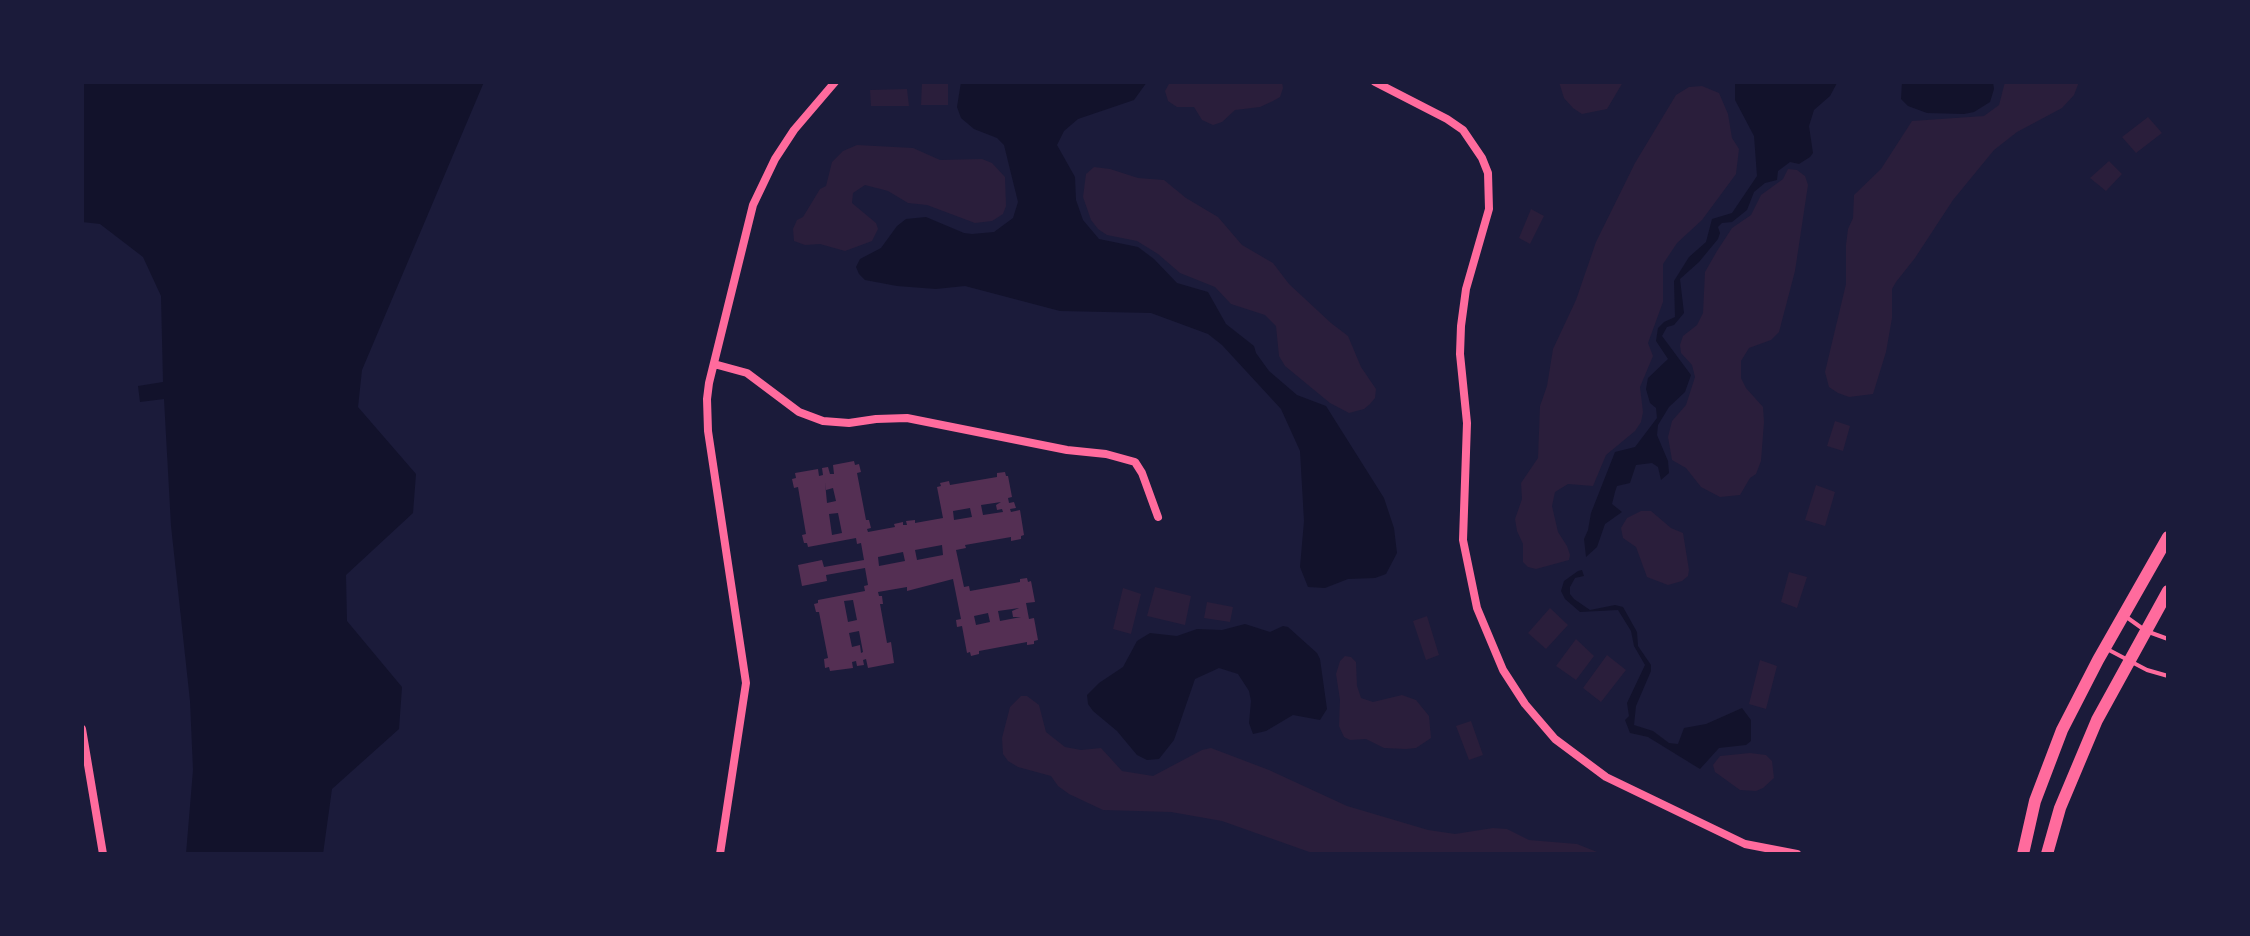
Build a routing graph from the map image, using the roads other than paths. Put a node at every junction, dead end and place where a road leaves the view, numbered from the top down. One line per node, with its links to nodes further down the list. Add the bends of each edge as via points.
1 (835, 82): 3 (street, via 794,130 756,197)
2 (1375, 82): 16 (street, via 1463,130 1488,173 1489,209 1461,326 1467,423 1463,540 1477,608 1503,670 1555,739 1606,777 1745,844)
3 (714, 364): 4 (street, via 747,373 799,412 823,421 907,418 1135,462); 15 (street, via 708,431 746,683)
4 (1158, 517)
5 (2168, 537): 7 (main road)
6 (2168, 591): 8 (main road)
7 (2123, 615): 8 (lane); 10 (main road)
8 (2146, 631): 9 (lane); 11 (main road)
9 (2168, 639)
10 (2105, 648): 11 (lane); 17 (main road, via 2051,757)
11 (2130, 660): 12 (lane); 18 (main road, via 2083,750)
12 (2168, 676)
13 (82, 729): 14 (street)
14 (103, 854)
15 (720, 854)
16 (1797, 854)
17 (2023, 854)
18 (2047, 854)

